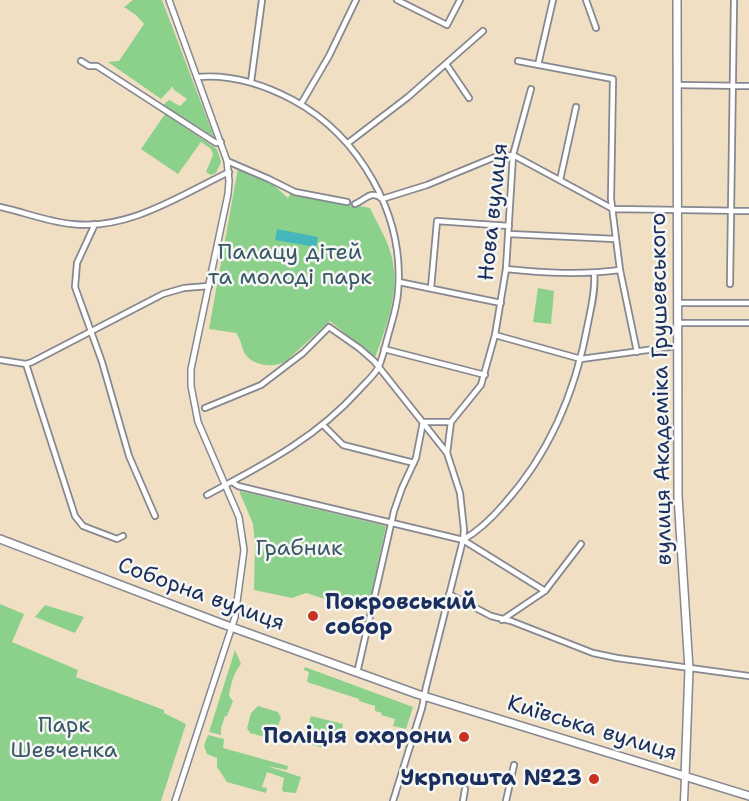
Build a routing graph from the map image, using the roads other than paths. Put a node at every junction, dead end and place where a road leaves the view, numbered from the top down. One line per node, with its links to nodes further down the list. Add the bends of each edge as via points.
1 (169, 0): 16 (street)
2 (262, 0): 17 (street)
3 (356, 0): 23 (street)
4 (397, 0): 5 (street, via 447,26)
5 (460, 0)
6 (553, 0): 15 (street)
7 (586, 0): 10 (street)
8 (677, 0): 18 (main road, вулиця Академіка Грушевського)
9 (734, 0): 19 (street)
10 (596, 28)
11 (483, 31): 14 (street)
12 (81, 61): 25 (street, via 97,66 216,143)
13 (518, 61): 15 (street)
14 (446, 64): 22 (street); 26 (street)
15 (538, 64): 35 (street, via 613,79)
16 (197, 77): 17 (street, via 211,75); 25 (street)
17 (251, 82): 23 (street)
18 (677, 85): 19 (street); 38 (main road, вулиця Академіка Грушевського)
19 (734, 86): 20 (street); 36 (street)
20 (749, 86)
21 (531, 89): 27 (street, Нова вулиця)
22 (469, 98)
23 (301, 104): 26 (street)
24 (576, 107): 30 (street)
25 (221, 142): 28 (street)
26 (348, 143): 31 (street)
27 (513, 155): 30 (street); 31 (street, via 495,157); 40 (street, Нова вулиця)
28 (227, 161): 29 (street); 32 (street, via 295,192)
29 (229, 172): 39 (street, via 146,212); 48 (street)
30 (560, 180): 35 (street)
31 (382, 200): 33 (street, via 374,194); 46 (street, via 396,249)
32 (347, 202)
33 (355, 204)
34 (0, 207): 39 (street, via 69,224)
35 (613, 209): 38 (street); 42 (street)
36 (732, 211): 37 (street); 38 (street); 47 (street)
37 (749, 211)
38 (677, 212): 51 (main road, вулиця Академіка Грушевського)
39 (95, 224): 55 (street, via 77,263 74,281)
40 (509, 226): 41 (street, Нова вулиця); 49 (street, via 437,220)
41 (509, 234): 42 (street); 43 (street, Нова вулиця)
42 (615, 239): 44 (street)
43 (506, 269): 45 (street); 50 (street, Нова вулиця)
44 (620, 270): 45 (street); 59 (street)
45 (594, 273): 60 (street)
46 (399, 282): 49 (street); 58 (street, via 397,305)
47 (730, 284)
48 (209, 286): 55 (street, via 163,294); 72 (street, via 191,386 198,422)
49 (431, 288): 50 (street)
50 (501, 303): 56 (street, Нова вулиця)
51 (678, 303): 52 (street); 53 (main road, вулиця Академіка Грушевського)
52 (749, 303)
53 (677, 322): 54 (street); 57 (main road, вулиця Академіка Грушевського)
54 (749, 323)
55 (90, 332): 62 (street); 74 (street, via 129,456)
56 (495, 335): 60 (street); 64 (street, Нова вулиця)
57 (677, 346): 59 (street); 84 (main road, вулиця Академіка Грушевського, via 679,517)
58 (384, 349): 63 (street); 64 (street)
59 (637, 352): 60 (street)
60 (581, 359): 78 (street, via 564,410 530,472 478,532)
61 (0, 360): 62 (street)
62 (26, 364): 76 (street, via 75,516 83,526 117,539)
63 (379, 368): 65 (street, via 329,327 261,385); 66 (street); 68 (street)
64 (485, 375): 67 (street, Нова вулиця)
65 (205, 408)
66 (423, 422): 67 (street); 69 (street); 70 (street)
67 (451, 422): 69 (street)
68 (323, 425): 70 (street, via 343,445); 71 (street, via 289,451)
69 (447, 453): 78 (street, via 460,493)
70 (414, 463): 75 (street)
71 (232, 482): 72 (street); 75 (street)
72 (224, 484): 73 (street); 83 (street, via 244,542)
73 (207, 495)
74 (155, 516)
75 (391, 522): 78 (street); 85 (street)
76 (123, 536)
77 (0, 539): 83 (main road, Соборна вулиця)
78 (463, 540): 80 (street); 81 (street)
79 (581, 544): 80 (street)
80 (545, 591): 82 (street)
81 (449, 594): 82 (street); 87 (street)
82 (502, 620): 84 (street, via 593,653)
83 (231, 627): 85 (main road, Соборна вулиця); 92 (street)
84 (689, 669): 86 (street); 89 (main road, вулиця Академіка Грушевського)
85 (357, 673): 87 (main road, Соборна вулиця)
86 (749, 676)
87 (424, 696): 89 (main road, Київська вулиця); 93 (street)
88 (513, 765): 95 (street)
89 (685, 777): 91 (main road, Київська вулиця); 96 (main road)
90 (465, 789): 94 (street)
91 (749, 796)
92 (175, 801)
93 (393, 801)
94 (463, 801)
95 (506, 801)
96 (684, 801)

